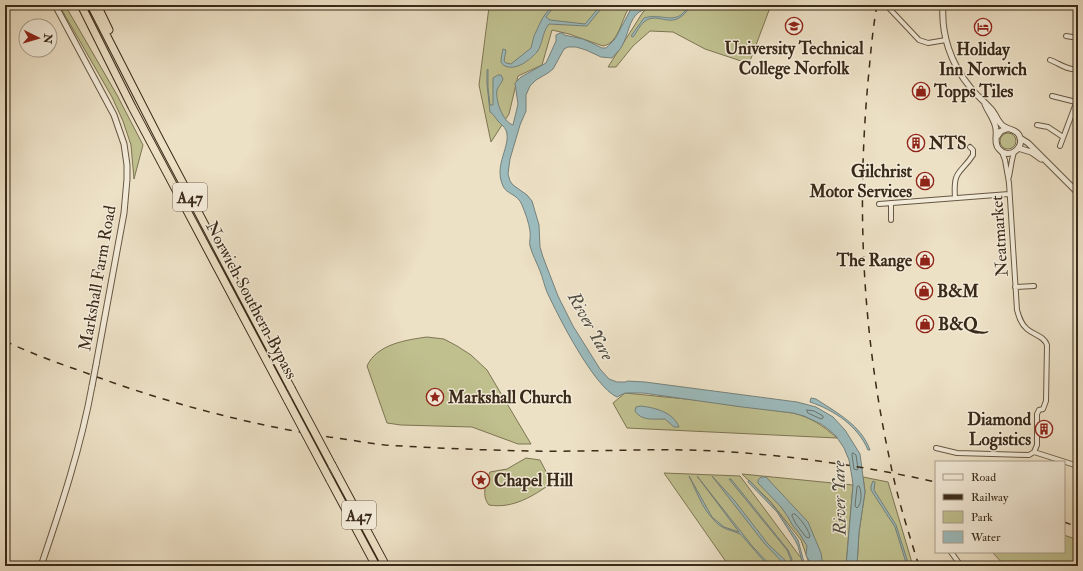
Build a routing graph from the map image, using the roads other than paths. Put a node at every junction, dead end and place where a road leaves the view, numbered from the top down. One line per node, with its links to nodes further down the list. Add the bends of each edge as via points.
1 (55, 5): 45 (street, Markshall Farm Road, bridge, via 114,115 124,144 127,179 124,213 88,411)
2 (76, 5): 16 (highway, A47)
3 (81, 5): 16 (highway, Norwich Southern Bypass / A47)
4 (91, 5): 19 (highway, Norwich Southern Bypass / A47)
5 (97, 5): 19 (highway, A47)
6 (886, 5): 10 (street, via 920,40 928,43)
7 (943, 5): 10 (street)
8 (1066, 36): 9 (street)
9 (1078, 38)
10 (946, 40): 15 (street, via 960,73)
11 (1050, 60): 12 (street, via 1067,68)
12 (1078, 69)
13 (1052, 96): 14 (street)
14 (1077, 100): 20 (street)
15 (985, 104): 18 (street, via 992,109 1001,125); 21 (street, via 996,128)
16 (132, 107): 46 (highway, Norwich Southern Bypass / A47, bridge)
17 (1038, 125): 20 (street, via 1048,127)
18 (1008, 129): 21 (street, via 1001,131); 22 (street, via 1016,131)
19 (158, 136): 47 (highway, Norwich Southern Bypass / A47, bridge)
20 (1063, 137): 23 (street)
21 (996, 138): 26 (street, via 997,146)
22 (1020, 138): 25 (street); 27 (street)
23 (1060, 146)
24 (970, 147): 33 (street, via 973,155 955,178)
25 (1016, 150): 26 (street, via 1011,154); 27 (street, via 1031,152); 29 (street, Neatmarket)
26 (1002, 152): 29 (street, Neatmarket, via 1006,160)
27 (1050, 165): 30 (street)
28 (1078, 182): 30 (street)
29 (1009, 183): 32 (street, Neatmarket)
30 (1073, 188): 31 (street)
31 (1078, 193)
32 (1009, 194): 33 (street); 38 (street, Neatmarket)
33 (955, 198): 34 (street)
34 (890, 203): 35 (street); 36 (street)
35 (879, 204)
36 (891, 220)
37 (1034, 286): 38 (street, Neatmarket)
38 (1015, 287): 40 (street, Neatmarket, via 1019,319 1028,330 1045,340 1047,345 1046,401 1043,409 1037,414 1037,445)
39 (936, 448): 40 (street, via 957,453 1029,455)
40 (1034, 452): 41 (street)
41 (1062, 461)
42 (1065, 462): 43 (street)
43 (1078, 466)
44 (952, 553): 48 (street)
45 (41, 566)
46 (376, 566)
47 (386, 566)
48 (961, 566)

